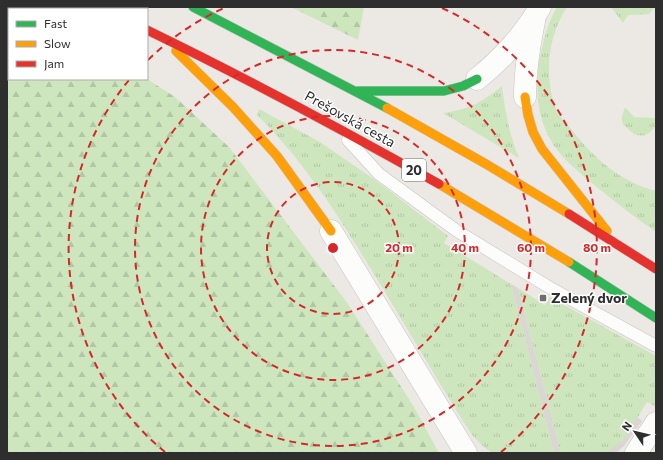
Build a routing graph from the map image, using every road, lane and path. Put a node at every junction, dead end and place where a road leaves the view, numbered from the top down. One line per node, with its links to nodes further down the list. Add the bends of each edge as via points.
1 (193, 7): 6 (highway, Prešovská cesta)
2 (537, 11): 5 (street, via 505,54); 7 (street, via 528,52)
3 (148, 31): 4 (highway, Prešovská cesta / 20)
4 (162, 38): 8 (highway, Prešovská cesta / 20, via 254,82); 9 (highway, via 277,156)
5 (477, 79): 6 (highway, via 444,91)
6 (356, 91): 10 (highway, Prešovská cesta, via 519,183)
7 (525, 97): 10 (highway, via 533,132 542,149)
8 (335, 126): 12 (highway, Prešovská cesta / 20, via 494,216); 13 (lane, via 379,174 457,231 552,289)
9 (331, 231): 15 (street)
10 (617, 243): 11 (highway, Prešovská cesta)
11 (656, 269)
12 (656, 318)
13 (656, 346)
14 (654, 425): 16 (street)
15 (466, 453)
16 (636, 453)

